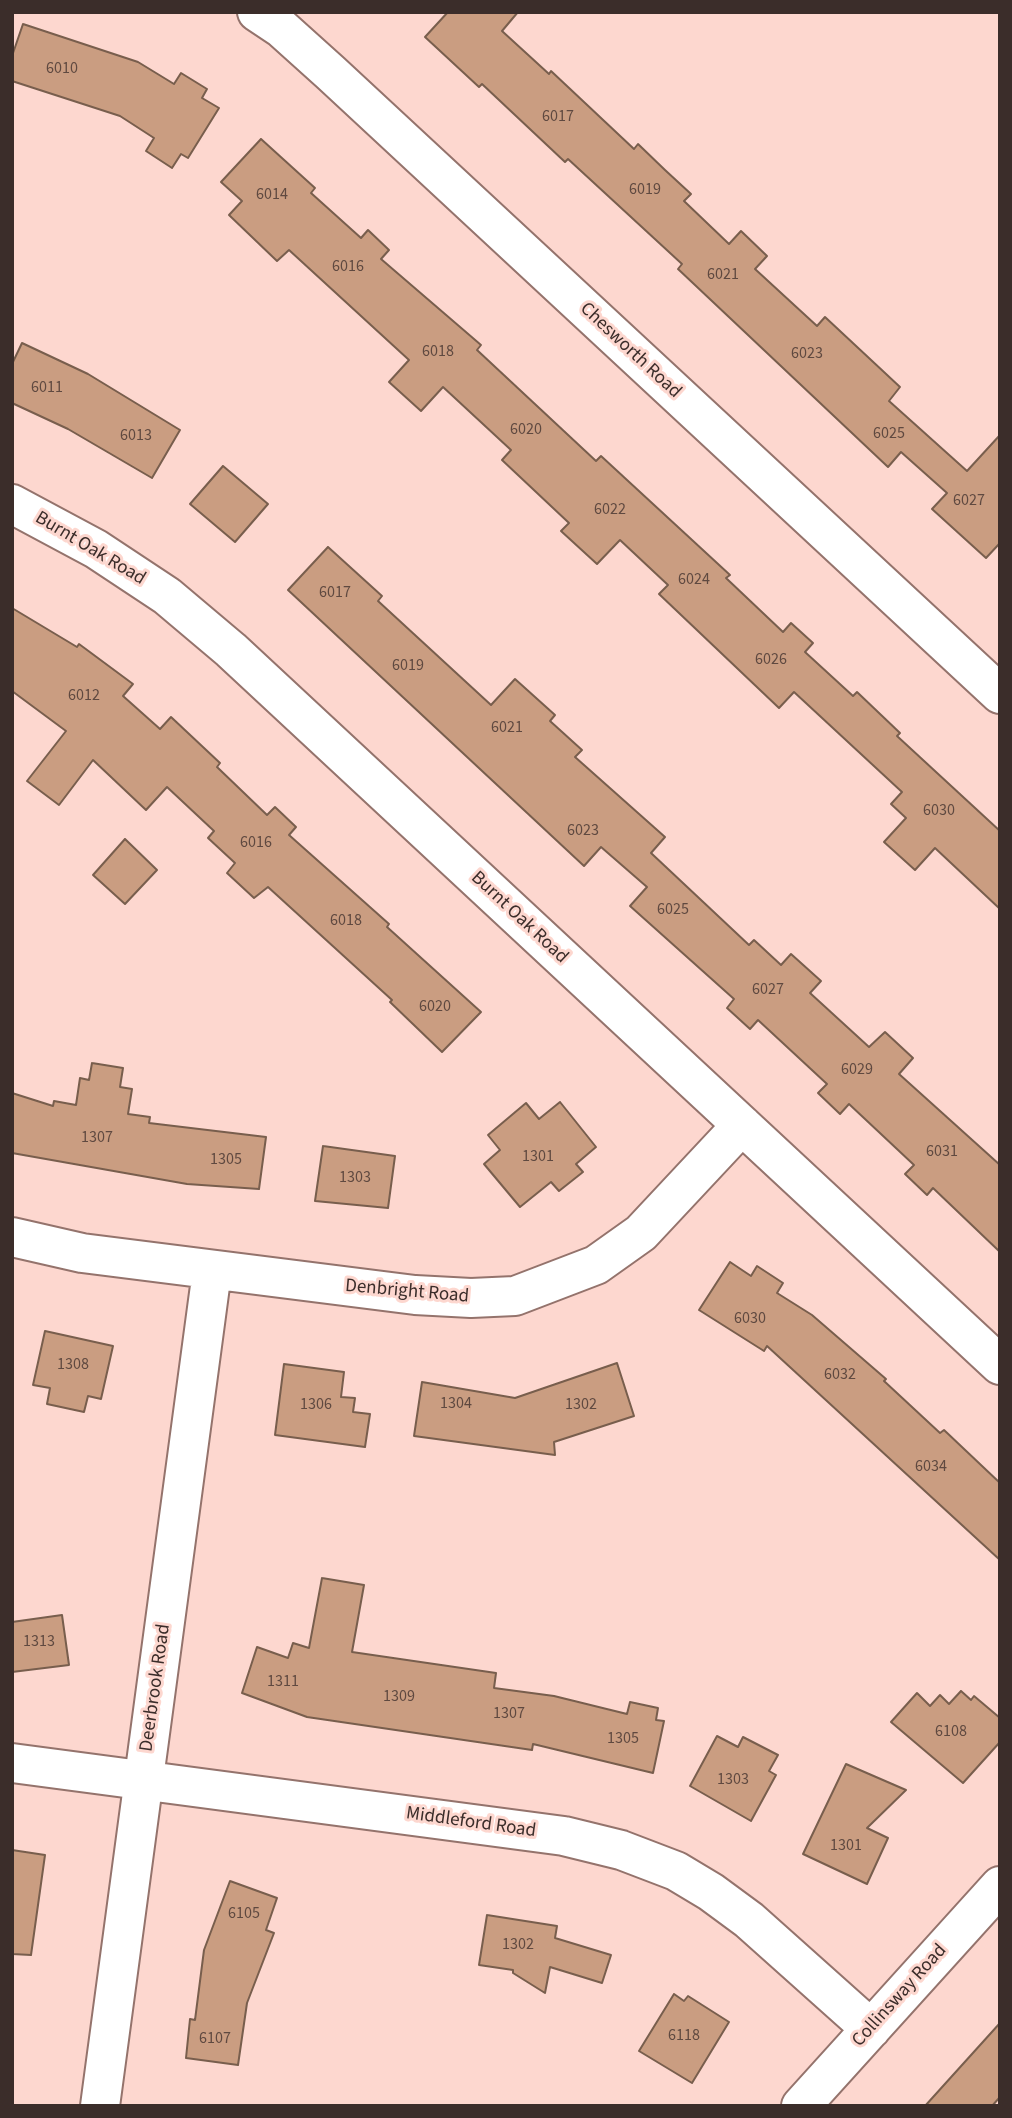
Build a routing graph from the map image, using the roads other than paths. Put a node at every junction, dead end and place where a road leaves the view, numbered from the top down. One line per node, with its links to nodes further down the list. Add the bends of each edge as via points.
1 (257, 12): 3 (street, Chesworth Road, via 331,73)
2 (12, 505): 4 (street, Burnt Oak Road, via 96,549 167,596 231,650)
3 (1000, 694)
4 (742, 1125): 6 (street, Denbright Road, via 641,1233 596,1265 515,1296 415,1294); 7 (street, Burnt Oak Road)
5 (12, 1237): 6 (street, Denbright Road, via 82,1253)
6 (212, 1270): 9 (street, Deerbrook Road)
7 (1000, 1365)
8 (12, 1763): 9 (street, Middleford Road)
9 (144, 1780): 11 (street, Middleford Road, via 564,1836 621,1850 676,1871 711,1892); 12 (street, Deerbrook Road)
10 (1000, 1886): 11 (street, Collinsway Road)
11 (871, 2029): 13 (street, Collinsway Road)
12 (100, 2106)
13 (801, 2106)

